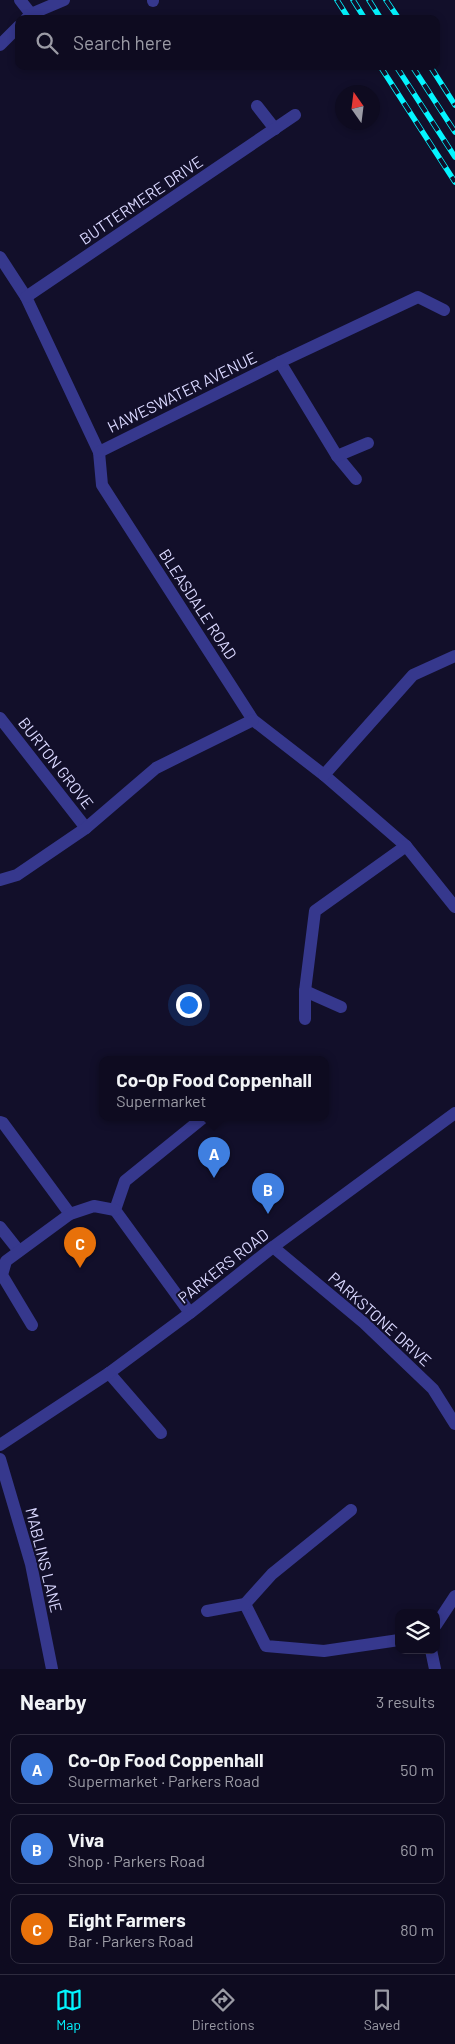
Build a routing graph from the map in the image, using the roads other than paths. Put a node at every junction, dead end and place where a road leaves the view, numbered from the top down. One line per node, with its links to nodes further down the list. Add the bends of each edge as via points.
1 (20, 0): 3 (street)
2 (64, 0): 4 (street)
3 (28, 15)
4 (30, 15)
5 (15, 30): 6 (street)
6 (0, 45)
7 (257, 106): 9 (street)
8 (295, 115): 9 (street, BUTTERMERE DRIVE)
9 (275, 129): 11 (street, BUTTERMERE DRIVE)
10 (0, 257): 11 (street, BLEASDALE ROAD)
11 (26, 297): 15 (street, BLEASDALE ROAD)
12 (444, 310): 13 (street, HAWESWATER AVENUE, via 418,297)
13 (280, 362): 15 (street, HAWESWATER AVENUE); 16 (street, HAWESWATER AVENUE)
14 (368, 443): 16 (street)
15 (99, 452): 20 (street, BLEASDALE ROAD, via 102,486)
16 (337, 456): 17 (street, HAWESWATER AVENUE)
17 (356, 479)
18 (455, 656): 21 (street, via 413,675)
19 (0, 718): 22 (street, BURTON GROVE)
20 (254, 720): 21 (street, BLEASDALE ROAD); 22 (street, BURTON GROVE, via 156,768)
21 (324, 775): 23 (street, BLEASDALE ROAD)
22 (86, 828): 24 (street, BURTON GROVE, via 17,875)
23 (406, 846): 25 (street, BLEASDALE ROAD); 26 (street, via 315,911)
24 (0, 880)
25 (455, 907)
26 (305, 991): 27 (street); 28 (street)
27 (340, 1008)
28 (305, 1019)
29 (455, 1113): 35 (street, PARKERS ROAD)
30 (199, 1121): 32 (street, via 125,1181)
31 (0, 1122): 33 (street)
32 (115, 1210): 33 (street, via 94,1206); 37 (street)
33 (70, 1214): 36 (street)
34 (0, 1227): 36 (street)
35 (273, 1248): 37 (street, PARKERS ROAD); 40 (street, PARKSTONE DRIVE, via 364,1323 433,1389)
36 (19, 1251): 38 (street, via 6,1260 2,1275)
37 (190, 1313): 39 (street, PARKERS ROAD)
38 (32, 1325)
39 (109, 1374): 41 (street); 42 (street, PARKERS ROAD)
40 (455, 1424)
41 (161, 1433)
42 (0, 1445)
43 (0, 1459): 51 (street, MABLINS LANE, via 31,1564)
44 (351, 1510): 46 (street, via 272,1574)
45 (455, 1596): 48 (street)
46 (245, 1604): 47 (street); 49 (street, via 266,1646 324,1651)
47 (207, 1611)
48 (440, 1619)
49 (395, 1641)
50 (432, 1654): 52 (street)
51 (52, 1669)
52 (435, 1669)

